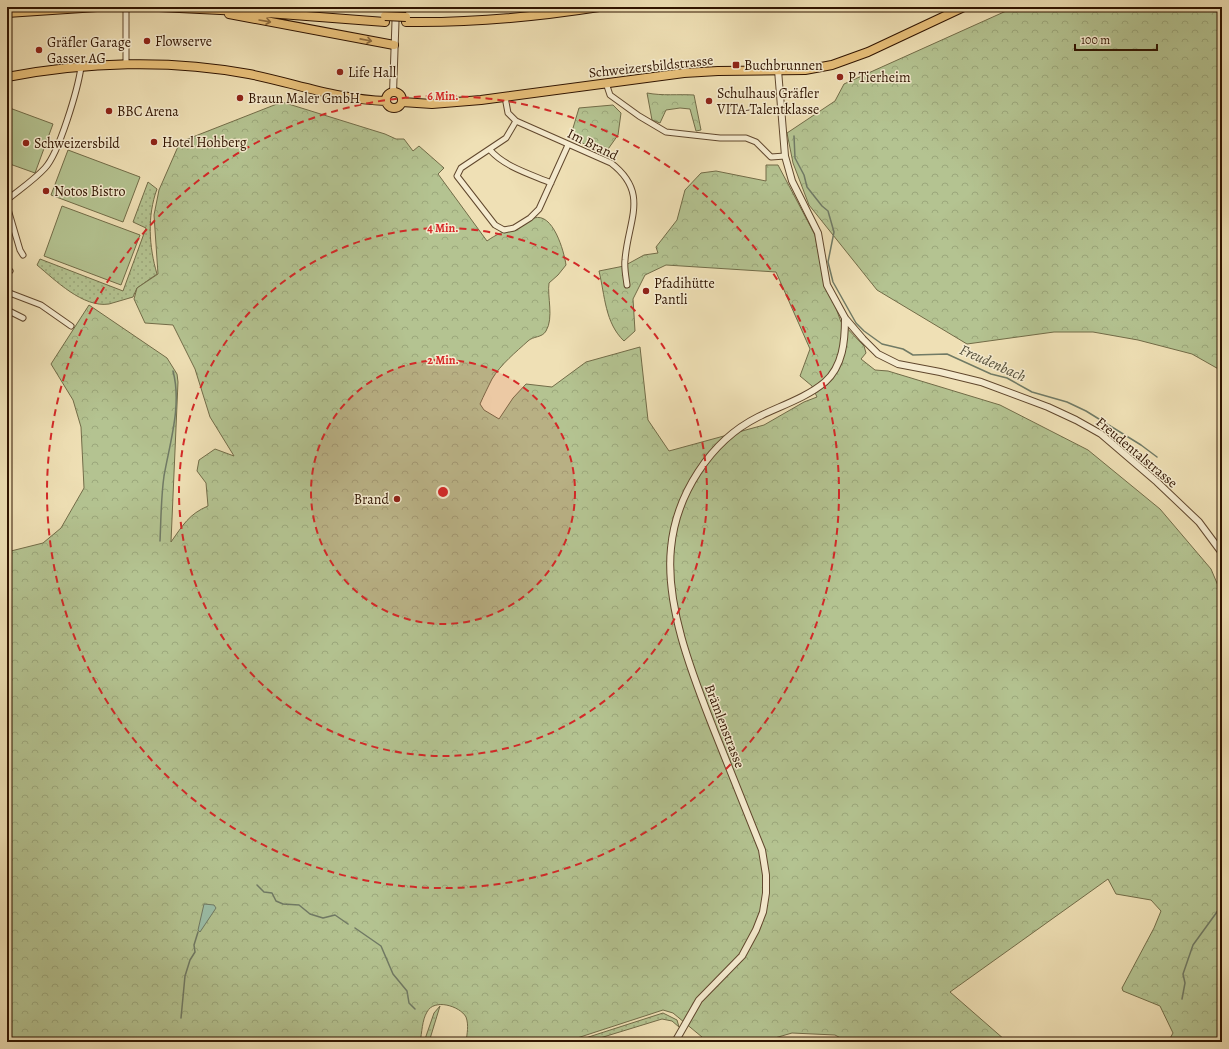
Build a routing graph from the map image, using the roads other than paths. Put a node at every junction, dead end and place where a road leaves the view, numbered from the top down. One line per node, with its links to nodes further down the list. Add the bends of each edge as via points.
1 (97, 7): 9 (main road)
2 (126, 7): 12 (street)
3 (159, 7): 8 (main road)
4 (260, 7): 10 (main road)
5 (396, 7): 11 (street)
6 (599, 7): 10 (main road, via 460,22)
7 (964, 7): 14 (main road, Schweizersbildstrasse, via 832,66)
8 (199, 9): 10 (main road); 11 (main road, one-way to 11)
9 (7, 13)
10 (385, 19)
11 (394, 45): 17 (street)
12 (126, 65): 13 (main road); 19 (main road, via 169,66 248,74 349,97)
13 (81, 67): 15 (main road); 26 (street, via 79,85 54,155 45,168)
14 (778, 70): 16 (main road, Schweizersbildstrasse, via 697,72); 24 (street, Freudentalstrasse)
15 (7, 77)
16 (606, 83): 18 (main road, Schweizersbildstrasse); 24 (street, via 610,95 666,132 746,138 756,142 771,157)
17 (393, 92): 19 (main road); 20 (main road, via 400,95)
18 (504, 97): 20 (main road, Schweizersbildstrasse, via 432,104); 21 (street, via 508,113)
19 (386, 101): 20 (main road, via 393,108 399,107)
20 (402, 102)
21 (516, 121): 22 (street, Im Brand); 23 (street, via 506,138)
22 (568, 144): 25 (street); 29 (street, Im Brand, via 611,163 622,172 632,186 634,203 625,261)
23 (490, 150): 25 (street, via 510,165); 25 (street, via 461,168 457,176 495,225 504,230 514,228 540,209)
24 (785, 156): 33 (street, Freudentalstrasse, via 792,181 818,233 827,285)
25 (551, 183)
26 (7, 200)
27 (7, 206): 28 (street)
28 (23, 255)
29 (627, 285)
30 (7, 292): 34 (street, via 41,305)
31 (7, 310): 32 (street)
32 (23, 318)
33 (845, 318): 35 (street, Freudentalstrasse, via 878,354 898,364 981,382 1048,407 1101,434 1199,522); 36 (street, Brämlenstrasse, via 845,338 840,359 826,381 803,396 733,432 699,469 676,520 670,562 678,624 694,679 762,850 766,893 763,912 742,956 699,1000)
34 (71, 326)
35 (1222, 553)
36 (675, 1042)

